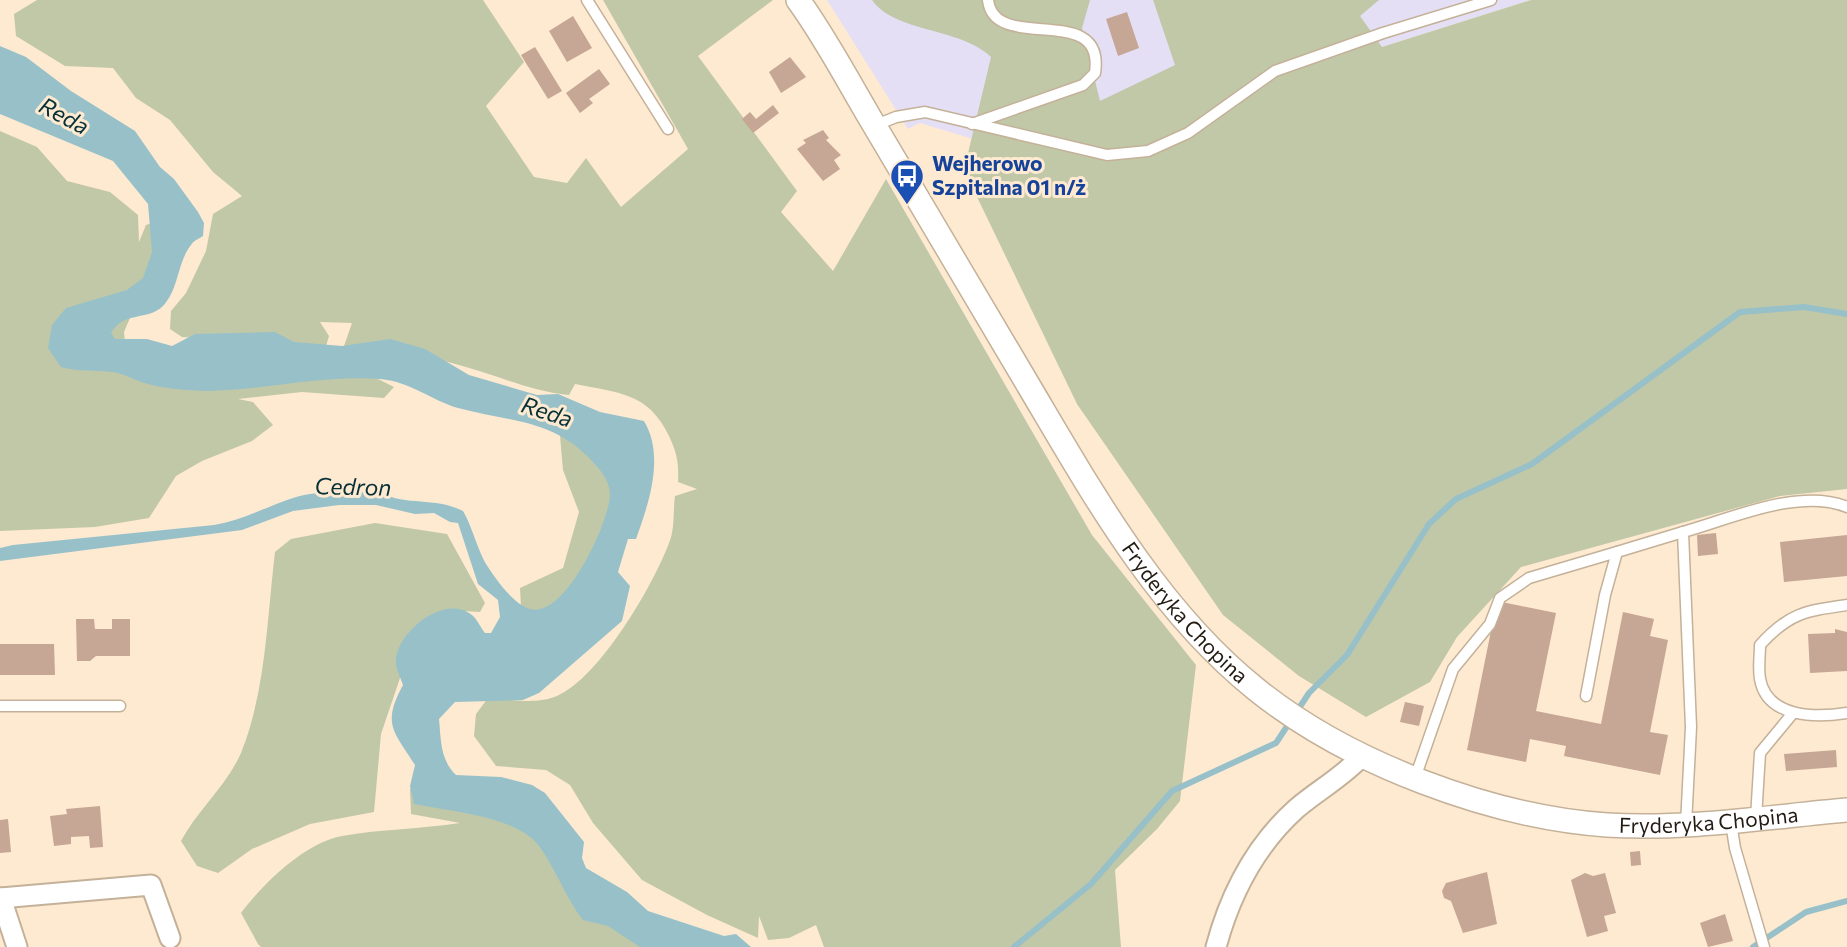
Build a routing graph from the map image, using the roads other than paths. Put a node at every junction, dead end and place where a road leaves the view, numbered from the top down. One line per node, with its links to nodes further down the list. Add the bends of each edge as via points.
1 (587, 0): 7 (lane)
2 (798, 0): 6 (street, Fryderyka Chopina)
3 (988, 0): 5 (lane, via 990,9 1003,21 1057,19 1077,24 1092,44 1096,66 1090,81)
4 (1491, 0): 5 (lane, via 1275,71 1188,133 1148,151 1107,155)
5 (972, 124): 6 (lane, via 925,112)
6 (874, 125): 17 (street, Fryderyka Chopina, via 1083,477 1149,576 1216,653 1258,691)
7 (668, 129)
8 (1847, 508): 9 (lane, via 1836,502 1781,502)
9 (1683, 532): 10 (lane); 22 (lane, via 1691,727)
10 (1617, 552): 12 (lane); 18 (lane, via 1529,578 1500,598 1490,624 1453,669)
11 (1847, 605): 15 (lane, via 1812,610 1780,623 1760,645 1760,680 1773,703)
12 (1586, 696)
13 (0, 706): 14 (lane)
14 (120, 706)
15 (1793, 713): 16 (lane); 20 (lane, via 1760,753)
16 (1847, 713)
17 (1363, 755): 18 (street, Fryderyka Chopina); 26 (street, via 1271,835 1233,892)
18 (1415, 779): 22 (street, Fryderyka Chopina, via 1536,815 1603,825)
19 (1847, 810): 20 (street, Fryderyka Chopina)
20 (1756, 818): 21 (street, Fryderyka Chopina)
21 (1731, 821): 22 (street, Fryderyka Chopina); 27 (lane)
22 (1686, 825)
23 (1, 898): 24 (street, via 151,885); 25 (street)
24 (170, 938)
25 (17, 947)
26 (1216, 947)
27 (1764, 947)

